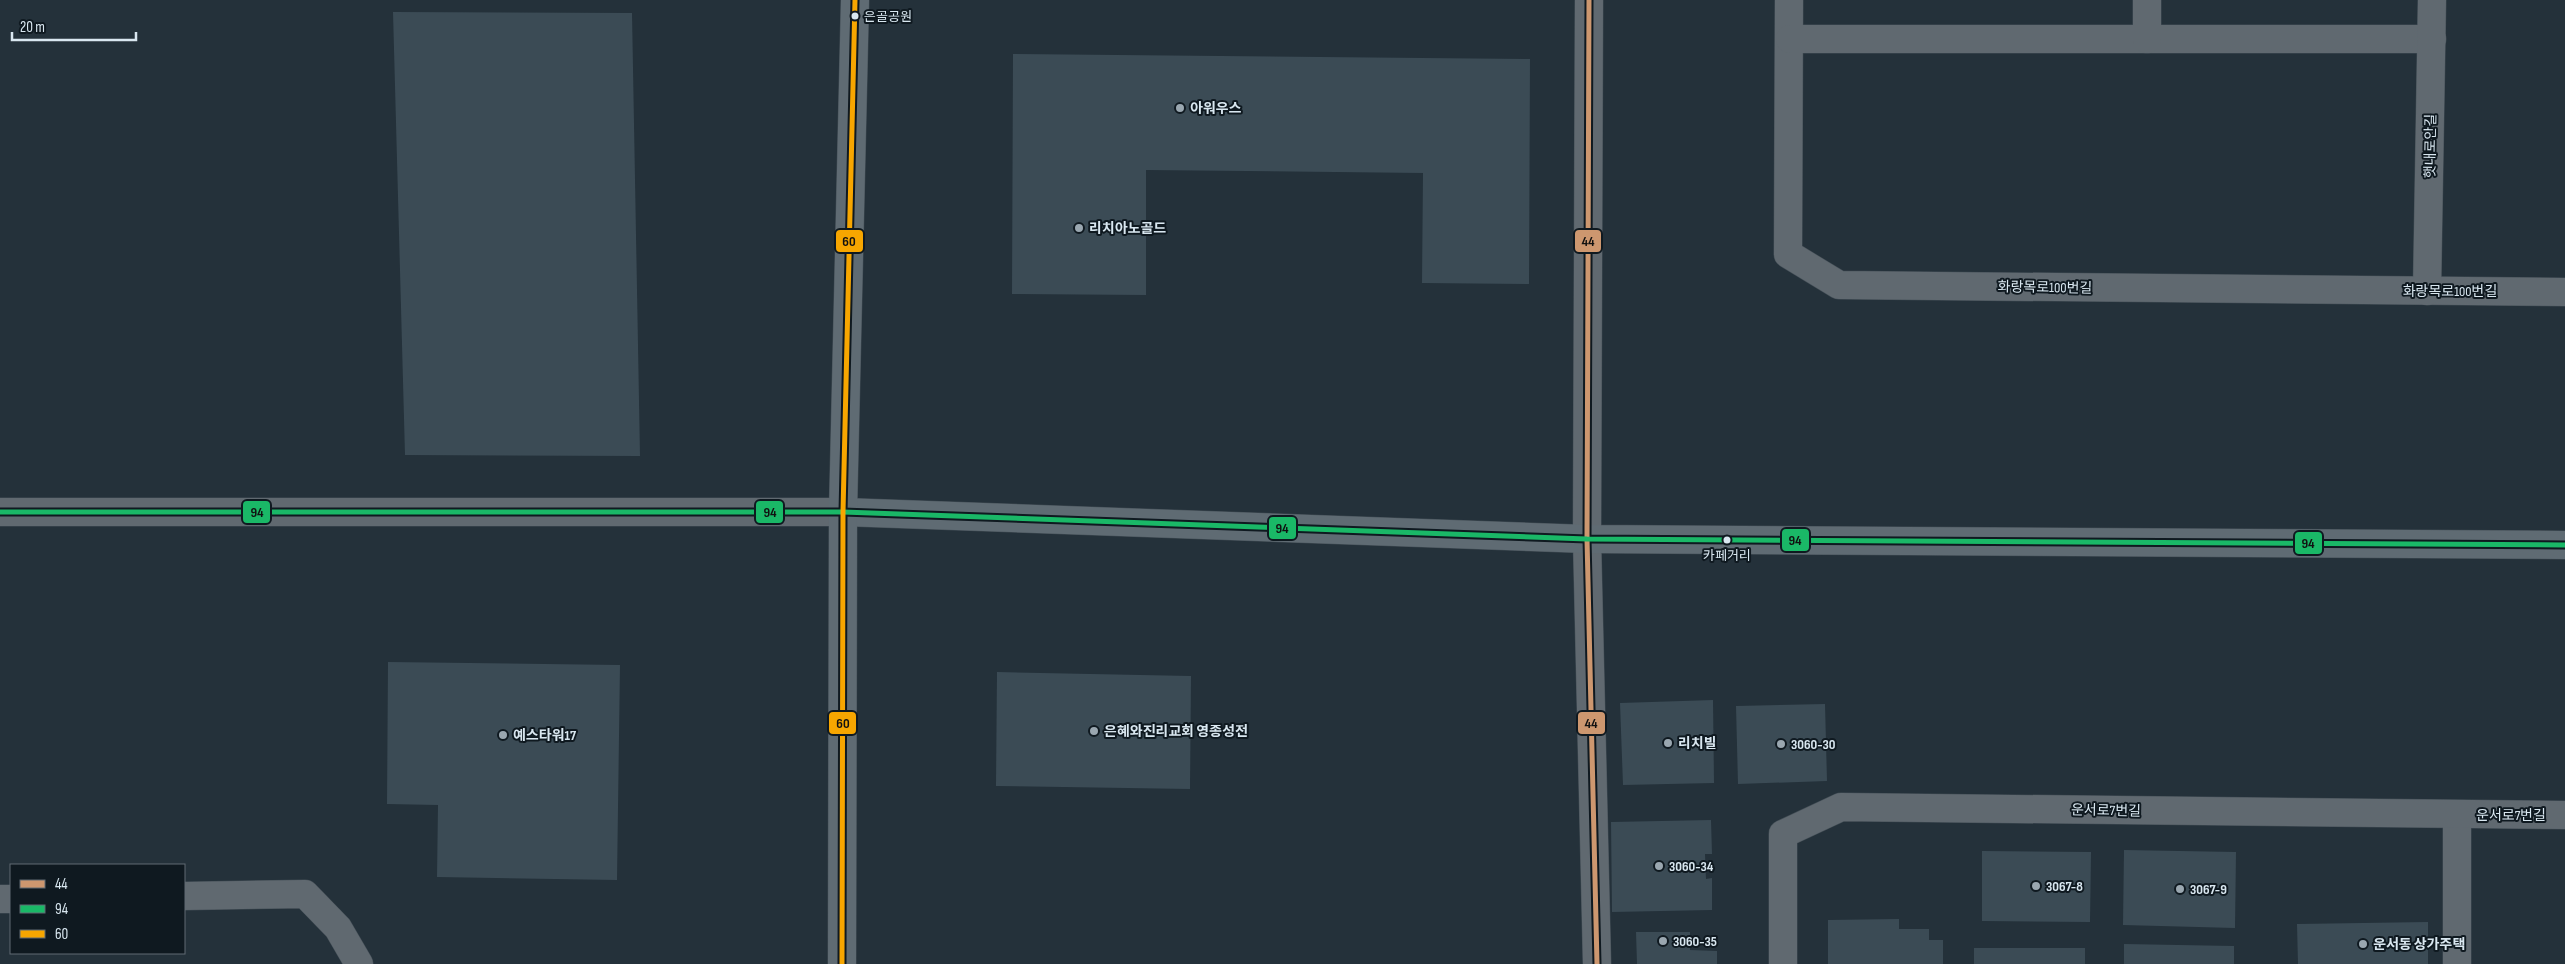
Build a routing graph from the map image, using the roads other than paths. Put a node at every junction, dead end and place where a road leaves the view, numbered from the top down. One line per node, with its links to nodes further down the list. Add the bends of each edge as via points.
1 (855, 0): 12 (main road)
2 (1589, 0): 13 (street)
3 (1789, 0): 7 (street, 화랑목로100번길)
4 (2147, 0): 6 (street)
5 (2432, 0): 8 (street, 햇내로안길)
6 (2146, 38): 7 (street); 8 (street)
7 (1790, 39): 9 (street, 화랑목로100번길, via 1788,254 1839,285)
8 (2432, 39): 9 (street, 햇내로안길)
9 (2427, 291): 10 (street, 화랑목로100번길)
10 (2565, 292)
11 (0, 512): 12 (street)
12 (843, 512): 13 (main road); 19 (main road)
13 (1587, 539): 14 (main road); 20 (street)
14 (2565, 544)
15 (2457, 815): 16 (street, 운서로7번길); 21 (street, 운서로7번길, via 1841,807 1783,834); 22 (street)
16 (2565, 815)
17 (185, 896): 18 (street, via 305,894 338,928)
18 (359, 964)
19 (842, 964)
20 (1597, 964)
21 (1783, 964)
22 (2458, 964)

